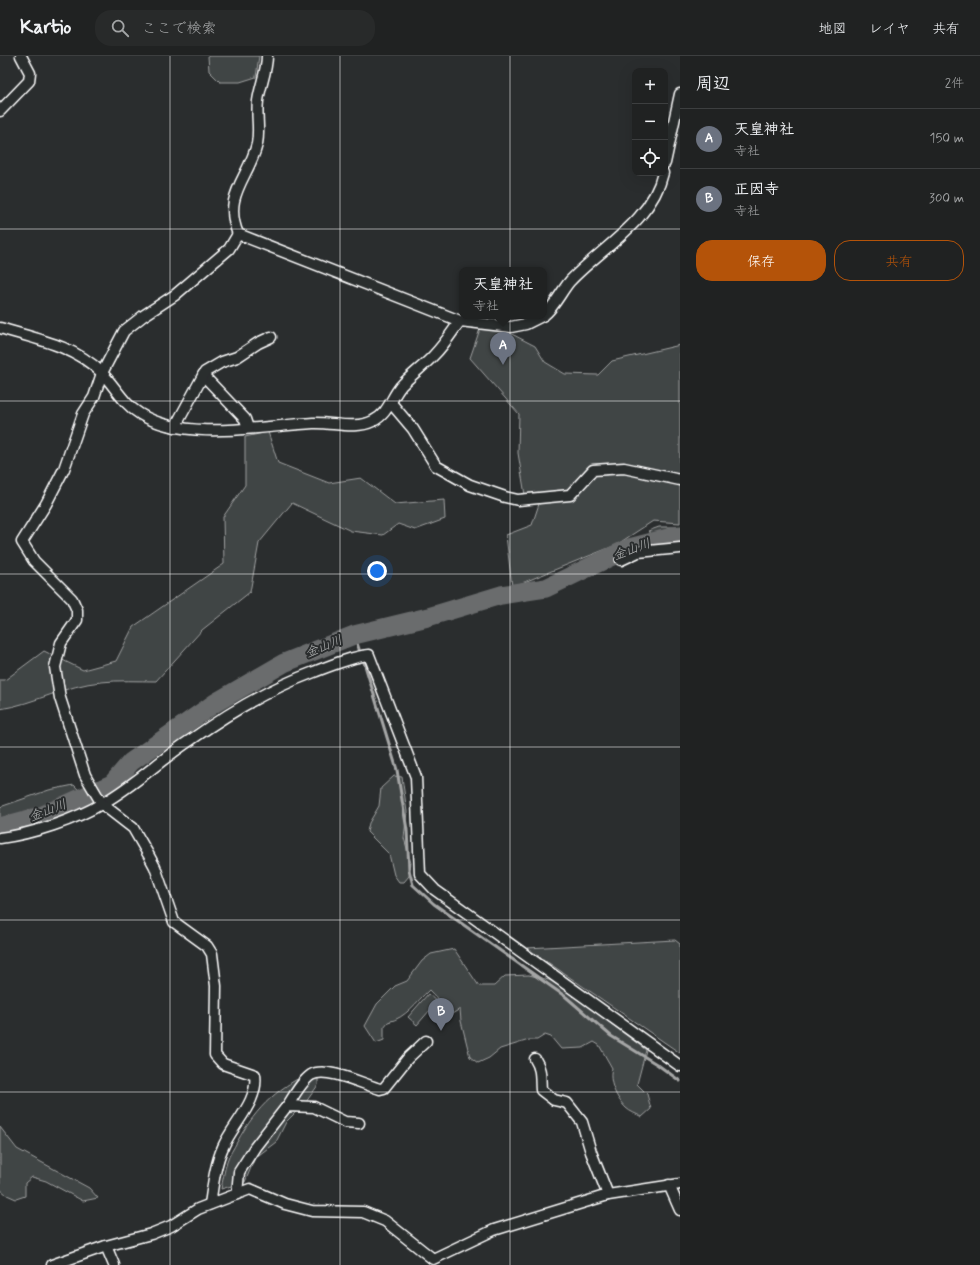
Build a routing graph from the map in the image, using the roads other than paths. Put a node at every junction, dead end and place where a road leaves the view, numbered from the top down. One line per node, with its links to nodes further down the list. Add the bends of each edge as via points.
1 (21, 56): 4 (street, via 30,73 29,81)
2 (266, 56): 7 (street, via 258,102 259,125 256,144 233,202 234,224)
3 (680, 94): 5 (street)
4 (0, 111)
5 (668, 149)
6 (662, 176): 8 (street, via 658,189 640,217 577,274)
7 (238, 234): 10 (street); 13 (street, via 229,249 175,295 124,331)
8 (547, 311)
9 (537, 319): 10 (street, via 511,327)
10 (460, 321): 15 (street, via 435,354 401,386)
11 (0, 328): 13 (street, via 38,337 68,349)
12 (271, 337): 14 (street, via 237,357 209,369)
13 (102, 373): 16 (street, via 122,398 140,414); 21 (street, via 94,397 83,414 64,469 22,542 34,561 72,599 77,610 77,620 61,643 55,667 60,698 85,775)
14 (203, 376): 16 (street); 17 (street, via 245,419)
15 (391, 403): 17 (street, via 382,415 372,422 358,425 315,423); 18 (street, via 413,429 436,466 470,485 505,497 518,500 570,495 592,470 624,468)
16 (175, 427): 17 (street, via 234,431)
17 (248, 428)
18 (680, 480)
19 (680, 548): 20 (street, via 638,552)
20 (621, 560)
21 (100, 802): 22 (street, via 25,835); 25 (street, via 130,786 191,739 246,704 298,678 369,655 416,777 420,874 423,879); 32 (street, via 133,828 155,867 174,922 207,946 212,954 216,986 214,1055 223,1064 255,1075 255,1091 223,1146 218,1160)
22 (0, 838)
23 (426, 1041): 26 (street, via 408,1058 384,1088 380,1089 325,1072 312,1075)
24 (535, 1059): 31 (street, via 542,1075 541,1090 554,1100 567,1103 582,1122)
25 (680, 1066)
26 (286, 1107): 27 (street, via 314,1107 345,1122); 30 (street, via 239,1172)
27 (359, 1124)
28 (680, 1184): 29 (street)
29 (669, 1185): 31 (street); 33 (street)
30 (237, 1194): 32 (street); 35 (street, via 250,1190 285,1204 312,1211 364,1212 385,1221)
31 (608, 1195): 35 (street, via 494,1230)
32 (210, 1204): 34 (street, via 172,1226)
33 (680, 1210)
34 (106, 1246): 36 (street); 37 (street)
35 (429, 1262)
36 (52, 1265)
37 (114, 1265)

